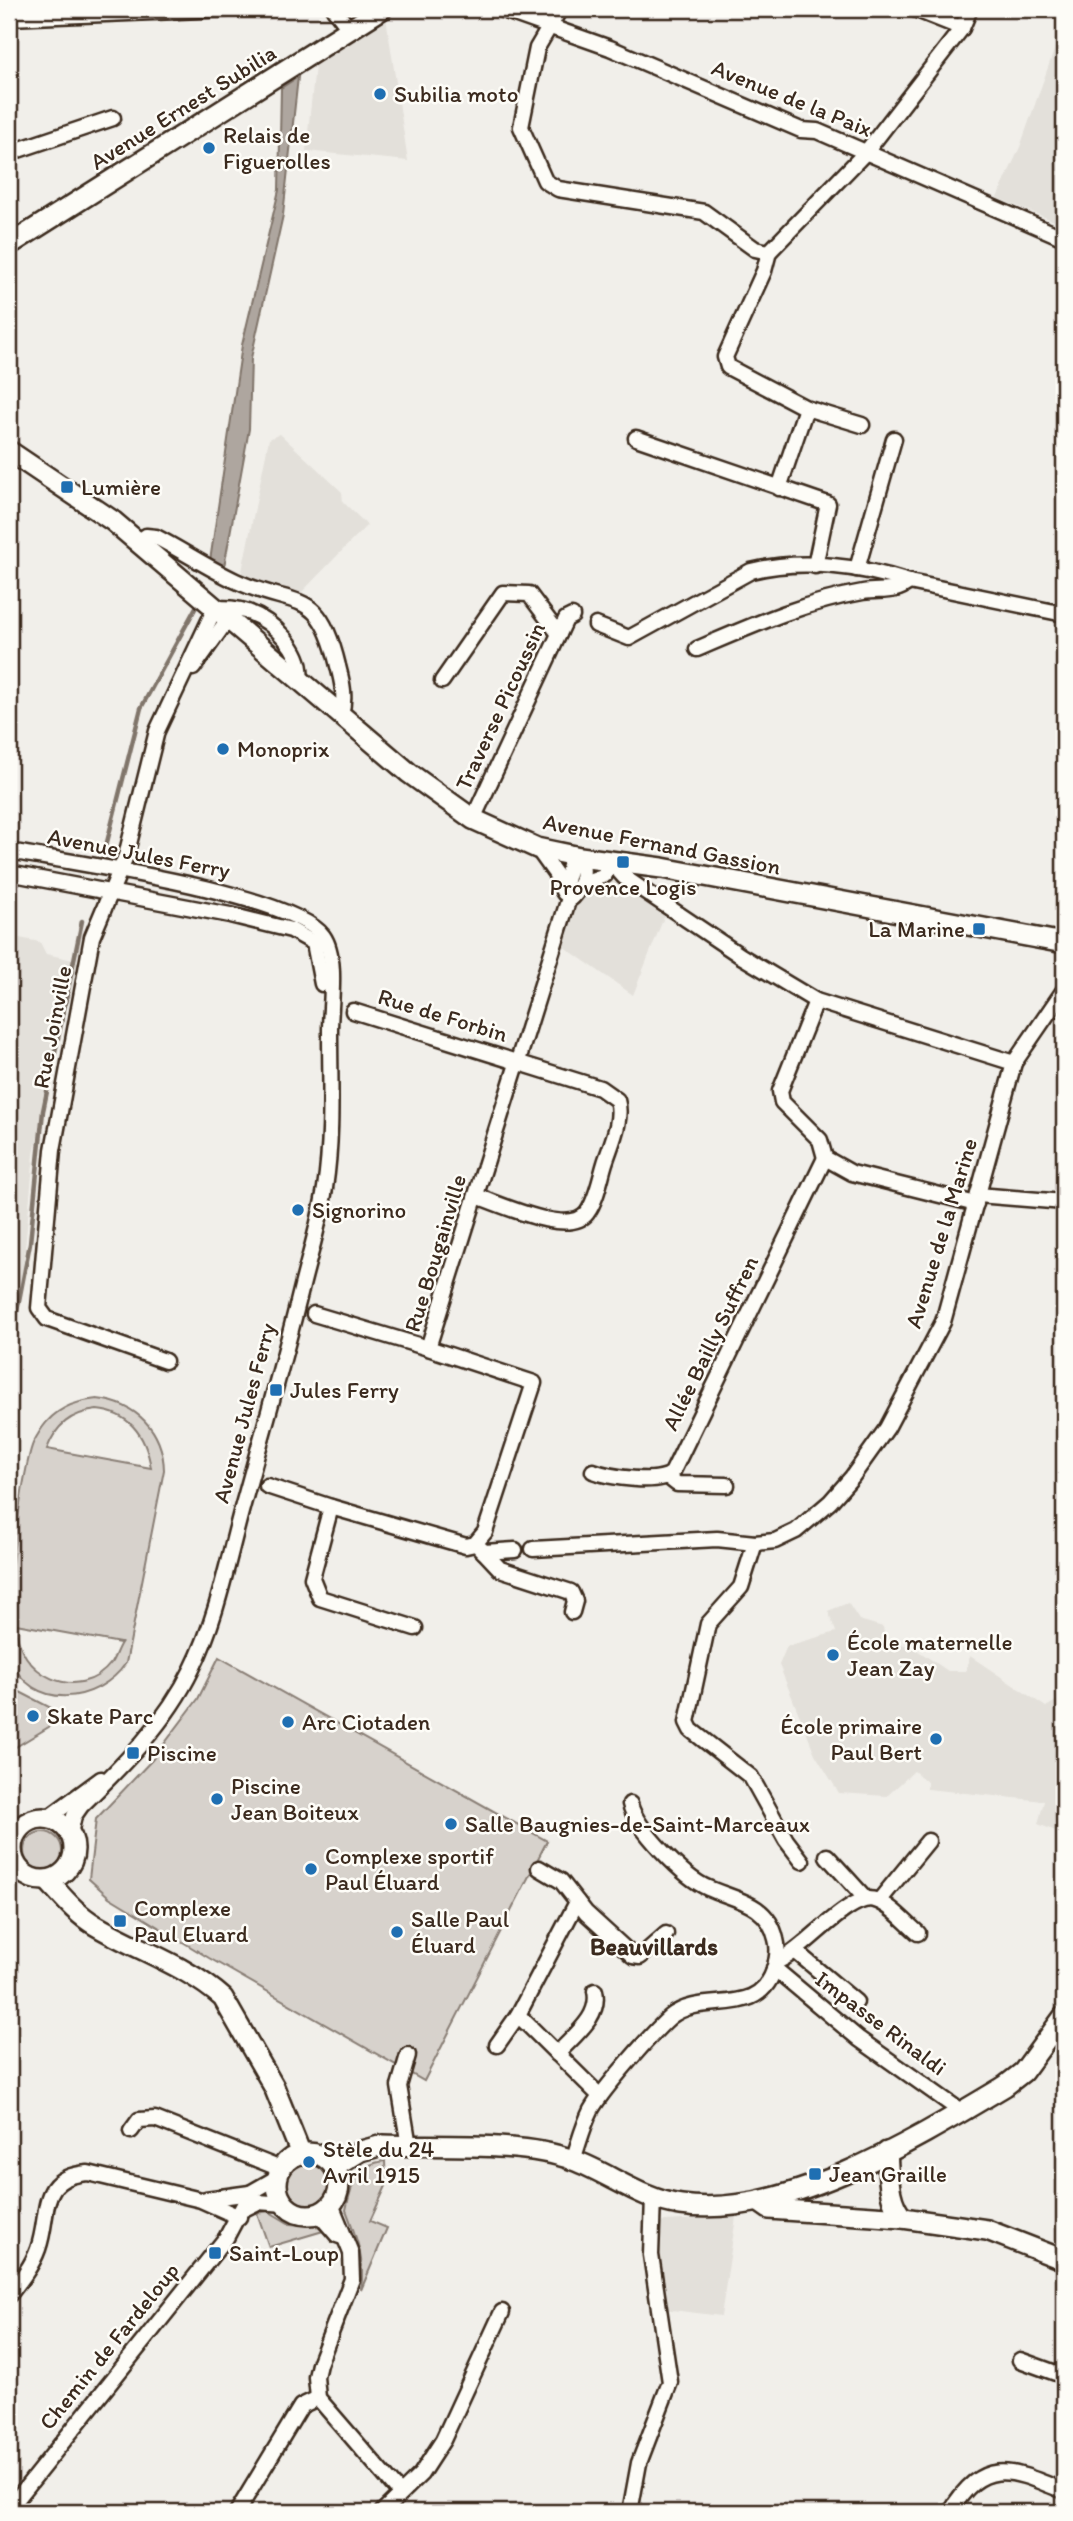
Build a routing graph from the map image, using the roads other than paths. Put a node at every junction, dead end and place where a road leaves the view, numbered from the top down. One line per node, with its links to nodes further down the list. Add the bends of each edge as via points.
1 (226, 9): 8 (street)
2 (334, 9): 11 (street)
3 (382, 9): 11 (street, Avenue Ernest Subilia)
4 (500, 9): 9 (street, Avenue de la Paix)
5 (560, 9): 9 (street)
6 (915, 9): 10 (street)
7 (970, 9): 10 (street)
8 (9, 18)
9 (551, 25): 13 (street, Avenue de la Paix, via 801,130 817,131); 17 (street, via 537,48 521,120 545,181 558,189 704,212 755,249)
10 (962, 27): 13 (street)
11 (350, 30): 16 (street, Avenue Ernest Subilia)
12 (113, 118): 14 (street)
13 (866, 152): 15 (street, Avenue de la Paix); 17 (street)
14 (9, 153)
15 (1064, 238)
16 (9, 245)
17 (769, 252): 18 (street, via 725,363)
18 (806, 408): 19 (street); 23 (street)
19 (862, 425)
20 (636, 438): 23 (street)
21 (894, 439): 26 (street)
22 (9, 451): 24 (street, Avenue Fernand Gassion, via 86,501)
23 (779, 488): 25 (street, via 828,504)
24 (138, 542): 28 (street, Avenue Fernand Gassion); 35 (street, via 146,536 156,537 236,581 309,607 331,636 341,678)
25 (815, 566): 26 (street); 31 (street, via 751,571 629,638)
26 (857, 569): 27 (street)
27 (909, 582): 29 (street); 33 (street, via 899,590 864,592 804,606)
28 (221, 613): 35 (street, Avenue Fernand Gassion); 41 (street, Rue Joinville, via 176,692 150,753)
29 (1064, 614)
30 (572, 616): 32 (street, Traverse Picoussin)
31 (596, 625)
32 (559, 634): 34 (street, via 529,594 503,593); 36 (street, Traverse Picoussin)
33 (697, 649)
34 (442, 681)
35 (341, 713): 36 (street, Avenue Fernand Gassion, via 409,773)
36 (473, 819): 37 (street, Avenue Fernand Gassion)
37 (537, 848): 39 (street, Avenue Fernand Gassion); 45 (street)
38 (9, 851): 41 (street, Avenue Jules Ferry)
39 (580, 857): 40 (street, Avenue Fernand Gassion); 43 (street, via 584,867); 45 (street, Rue Bougainville, via 570,866)
40 (610, 861): 43 (street, Rue Bougainville, via 605,875); 46 (street, Avenue Fernand Gassion); 48 (street, via 640,888)
41 (120, 872): 44 (street, Rue Joinville); 50 (street, Avenue Jules Ferry, via 261,903 318,930 329,948)
42 (9, 873): 44 (street, Avenue Jules Ferry)
43 (580, 884): 45 (street, Rue Bougainville)
44 (112, 892): 50 (street, Avenue Jules Ferry, via 230,915 305,937 314,943 318,954); 59 (street, Rue Joinville, via 92,937 58,1118 39,1308 47,1319)
45 (566, 896): 51 (street, Rue Bougainville)
46 (1064, 943)
47 (1064, 990): 52 (street, Avenue de la Marine)
48 (816, 1001): 52 (street); 53 (street, via 780,1091 782,1102 820,1140)
49 (354, 1011): 51 (street, Rue de Forbin)
50 (330, 1030): 71 (street, Avenue Jules Ferry, via 325,1191 215,1612 175,1700)
51 (519, 1062): 54 (street, Rue Bougainville); 54 (street, Rue de Forbin, via 600,1088 617,1100 618,1118 593,1202 576,1221 558,1223)
52 (1014, 1063): 55 (street, Avenue de la Marine)
53 (825, 1158): 55 (street, via 852,1173); 61 (street, Allée Bailly Suffren)
54 (476, 1196): 58 (street, Rue Bougainville)
55 (977, 1200): 56 (street); 65 (street, Avenue de la Marine, via 943,1322 887,1428 852,1477 804,1524 786,1538)
56 (1064, 1202)
57 (314, 1314): 58 (street)
58 (428, 1348): 66 (street, Rue Bougainville, via 534,1383)
59 (165, 1361)
60 (593, 1471): 61 (street, via 621,1478)
61 (668, 1477): 62 (street, via 677,1484)
62 (727, 1485)
63 (267, 1486): 64 (street)
64 (331, 1507): 66 (street); 70 (street, via 312,1578 320,1598)
65 (755, 1543): 67 (street, Avenue de la Marine, via 718,1539); 78 (street, via 741,1587 708,1625 687,1722 751,1777)
66 (480, 1548): 68 (street); 69 (street, via 499,1569 571,1592 575,1601)
67 (533, 1549)
68 (515, 1550)
69 (572, 1612)
70 (415, 1628)
71 (109, 1775): 73 (street, Avenue Jules Ferry); 74 (street, Avenue Jules Ferry, via 74,1816)
72 (630, 1804): 89 (street, via 636,1821 685,1873 708,1889 751,1904 762,1914 776,1938)
73 (48, 1818): 74 (street, via 61,1823); 76 (street, via 23,1825)
74 (70, 1834): 81 (street, via 74,1849)
75 (928, 1841): 83 (street)
76 (10, 1848): 79 (street)
77 (827, 1856): 83 (street)
78 (802, 1861)
79 (13, 1867): 82 (street, via 31,1878)
80 (539, 1868): 84 (street, via 561,1881)
81 (65, 1871): 82 (street); 87 (street, via 79,1897)
82 (47, 1880): 87 (street, via 82,1916)
83 (872, 1900): 85 (street); 88 (street, via 849,1907)
84 (577, 1902): 86 (street, via 609,1937 637,1958); 92 (street)
85 (918, 1933)
86 (666, 1934)
87 (135, 1943): 102 (street, via 211,1987 230,2005 274,2087)
88 (795, 1951): 89 (street); 91 (street)
89 (775, 1965): 97 (street, via 765,1988 744,2002 695,2005 670,2017); 98 (street, Impasse Rinaldi, via 859,2039)
90 (595, 1991): 95 (street, via 591,2016)
91 (856, 2003)
92 (518, 2015): 94 (street); 95 (street)
93 (1064, 2016): 98 (street, via 1023,2072)
94 (497, 2045)
95 (557, 2054): 97 (street)
96 (408, 2055): 100 (street, via 399,2086)
97 (600, 2096): 103 (street)
98 (962, 2112): 101 (street)
99 (131, 2130): 105 (street, via 139,2120 155,2119)
100 (409, 2146): 103 (street, via 524,2150); 104 (street, via 372,2146)
101 (887, 2152): 109 (street); 113 (street, via 891,2194)
102 (301, 2154): 104 (street, via 320,2155); 105 (street)
103 (573, 2160): 107 (street)
104 (335, 2167): 111 (street, via 339,2186)
105 (280, 2173): 106 (street); 110 (street, via 278,2186)
106 (250, 2193): 108 (street); 112 (street, Chemin de Fardeloup)
107 (653, 2197): 109 (street, via 679,2205 717,2207); 125 (street, via 651,2255 670,2382 639,2463)
108 (201, 2200): 112 (street); 115 (street, via 88,2173 69,2174 54,2187 38,2248)
109 (759, 2202): 113 (street, via 769,2209)
110 (285, 2204): 111 (street, via 300,2214); 112 (street, via 268,2201)
111 (324, 2209): 119 (street, via 351,2253 352,2279 319,2364)
112 (241, 2214): 122 (street, Chemin de Fardeloup, via 215,2253)
113 (903, 2218): 114 (street, via 987,2230)
114 (1064, 2260)
115 (9, 2295)
116 (502, 2312): 121 (street, via 443,2440 421,2473)
117 (1020, 2360): 118 (street)
118 (1064, 2376)
119 (318, 2398): 121 (street); 123 (street, via 301,2406)
120 (1064, 2491): 126 (street, via 1004,2470 981,2475 963,2490)
121 (400, 2493): 124 (street)
122 (9, 2509)
123 (237, 2512)
124 (382, 2512)
125 (630, 2512)
126 (950, 2512)

